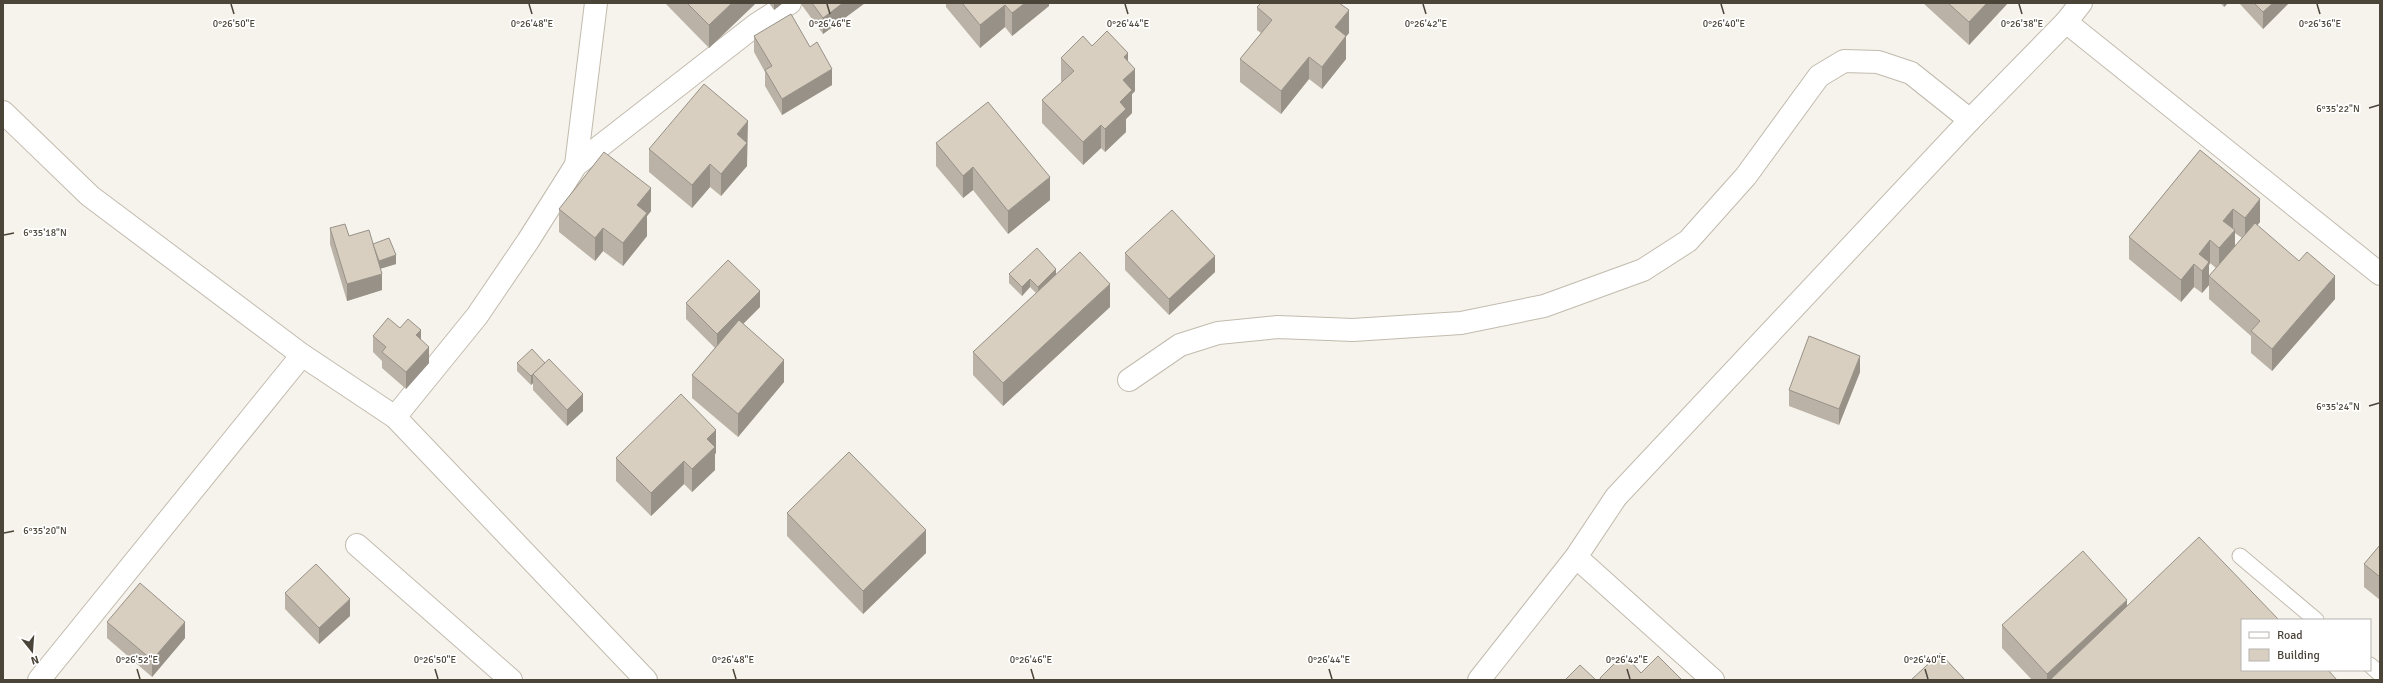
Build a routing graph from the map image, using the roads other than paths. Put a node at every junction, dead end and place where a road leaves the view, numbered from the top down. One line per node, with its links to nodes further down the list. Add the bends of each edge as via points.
1 (596, 3): 7 (street)
2 (790, 3): 7 (street, via 757,24)
3 (2081, 3): 4 (street)
4 (2066, 22): 6 (street); 8 (street)
5 (3, 112): 9 (street, via 90,196)
6 (1970, 120): 10 (street, via 1911,73 1878,62 1844,61 1819,76 1746,176 1688,241 1643,270 1544,306 1462,323 1353,330 1278,327 1218,333 1180,345); 14 (street, via 1616,497)
7 (576, 165): 11 (street, via 477,316)
8 (2380, 274)
9 (302, 355): 11 (street); 18 (street)
10 (1129, 380)
11 (395, 417): 20 (street)
12 (356, 545): 19 (street)
13 (2240, 556): 15 (lane)
14 (1576, 557): 21 (street); 22 (street)
15 (2315, 619)
16 (2371, 666): 17 (lane)
17 (2380, 674)
18 (39, 680)
19 (511, 680)
20 (646, 680)
21 (1479, 680)
22 (1713, 680)

